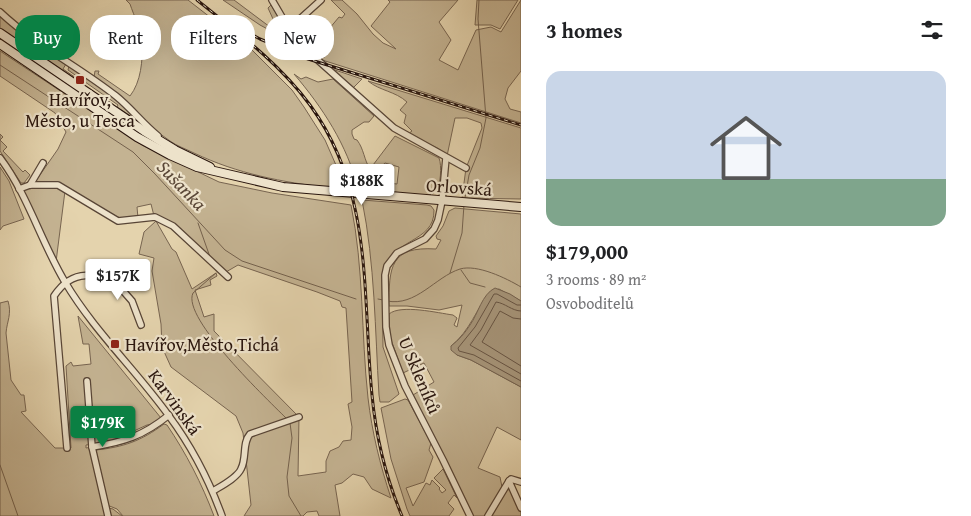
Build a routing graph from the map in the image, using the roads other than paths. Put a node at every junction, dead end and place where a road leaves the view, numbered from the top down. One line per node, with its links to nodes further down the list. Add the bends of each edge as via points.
1 (272, 0): 4 (street)
2 (321, 0): 5 (street)
3 (0, 12): 9 (street, via 115,96)
4 (281, 15)
5 (304, 15)
6 (0, 33): 9 (main road)
7 (0, 44): 14 (main road, via 153,146 197,167)
8 (317, 60): 11 (street, via 381,118)
9 (175, 150): 14 (main road)
10 (0, 158): 16 (street, Karvinská)
11 (446, 158): 13 (street); 17 (street, U Skleníků)
12 (43, 163): 15 (street)
13 (466, 168)
14 (230, 176): 17 (main road, Orlovská, via 282,188)
15 (30, 185): 16 (street); 19 (street, via 58,185 118,221 154,217 173,226)
16 (19, 189): 20 (street, Karvinská)
17 (442, 201): 18 (main road, Orlovská); 35 (street, U Skleníků, via 433,231 423,240 399,251 390,261 385,275 387,338 405,386)
18 (521, 208)
19 (228, 277)
20 (65, 282): 21 (street, via 86,274); 25 (street, Karvinská, via 95,326); 28 (street, via 54,296)
21 (115, 282): 22 (street); 23 (street, via 132,301)
22 (129, 287)
23 (141, 325)
24 (86, 381): 27 (street)
25 (169, 415): 27 (street, via 147,432 117,443); 31 (street, Karvinská)
26 (298, 418): 31 (street, via 250,434 241,470)
27 (92, 447): 33 (street)
28 (67, 448)
29 (509, 481): 30 (street); 32 (street); 36 (street)
30 (521, 482)
31 (213, 491): 34 (street, Karvinská)
32 (521, 508)
33 (108, 516)
34 (222, 516)
35 (470, 516)
36 (488, 516)

